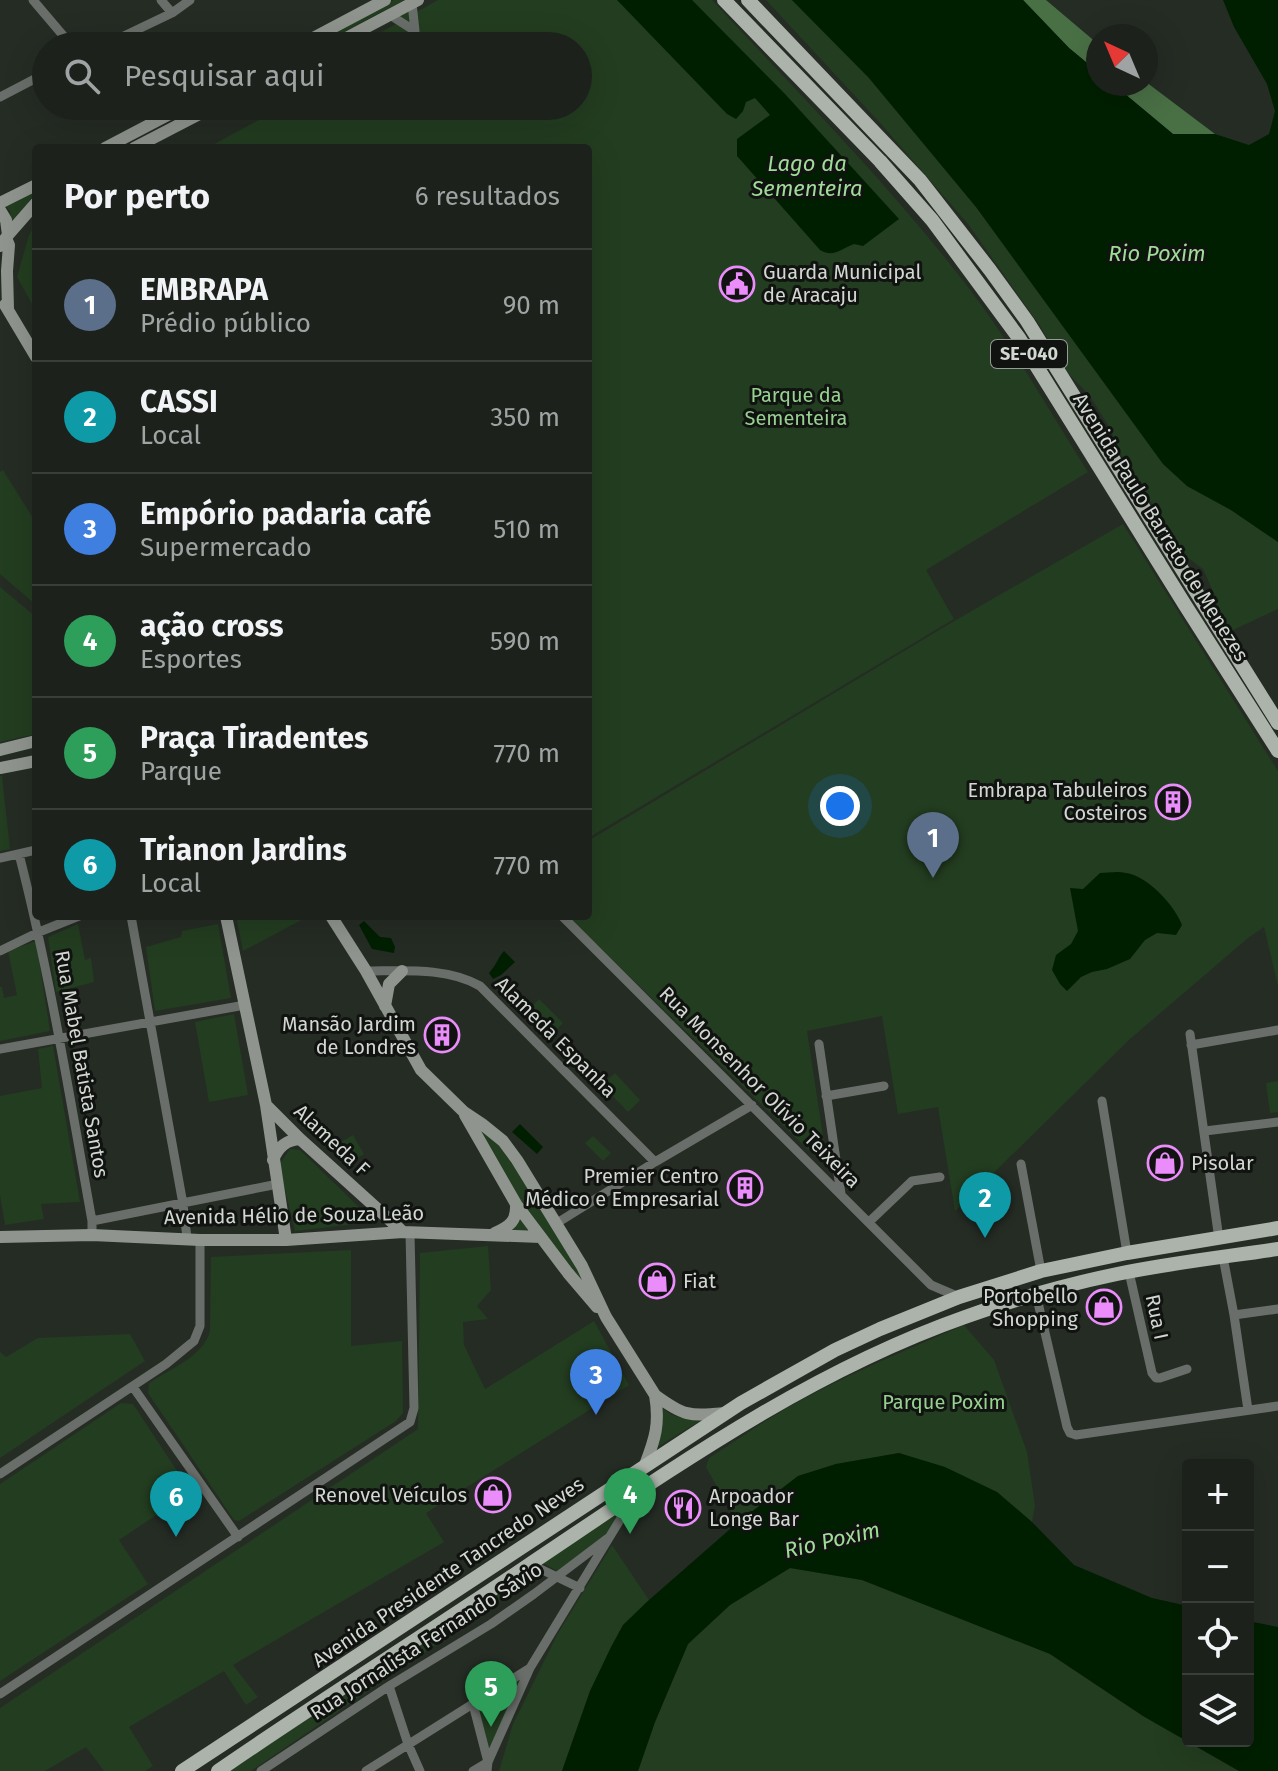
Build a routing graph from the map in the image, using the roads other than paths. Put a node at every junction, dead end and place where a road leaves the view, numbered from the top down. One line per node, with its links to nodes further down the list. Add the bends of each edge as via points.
1 (33, 0): 10 (street)
2 (161, 0): 8 (street)
3 (190, 0): 8 (street)
4 (385, 0): 12 (street)
5 (724, 0): 30 (main road, Avenida Paulo Barreto de Menezes / SE-040, via 932,220 1019,338)
6 (748, 0): 27 (main road, Avenida Paulo Barreto de Menezes / SE-040, via 920,180 990,270)
7 (415, 2): 9 (street); 9 (street, via 415,31)
8 (172, 13): 11 (street)
9 (390, 15): 13 (street)
10 (60, 32)
11 (132, 32)
12 (324, 32)
13 (358, 32)
14 (32, 80): 15 (street)
15 (0, 97)
16 (158, 120): 18 (street)
17 (188, 120): 19 (street)
18 (113, 144)
19 (142, 144)
20 (32, 187): 21 (street)
21 (0, 203)
22 (32, 208): 24 (street)
23 (0, 210): 24 (street, via 6,220)
24 (5, 239): 25 (street, via 9,245)
25 (4, 303): 26 (street)
26 (32, 350)
27 (1278, 723)
28 (32, 742): 29 (street)
29 (0, 750)
30 (1278, 751)
31 (32, 762): 32 (street)
32 (0, 768)
33 (32, 851): 34 (street)
34 (19, 854): 35 (street); 36 (street, Rua Mabel Batista Santos)
35 (0, 858)
36 (32, 905)
37 (36, 920): 43 (street, Rua Mabel Batista Santos)
38 (69, 920): 43 (street)
39 (132, 920): 49 (street)
40 (227, 920): 47 (street)
41 (336, 920): 45 (street)
42 (566, 920): 58 (street, Rua Monsenhor Olívio Teixeira)
43 (39, 932): 44 (street); 51 (street, Rua Mabel Batista Santos)
44 (0, 951)
45 (366, 971): 46 (street, Alameda Espanha); 48 (street)
46 (402, 971): 48 (street, via 389,984); 65 (street, Alameda Espanha, via 454,976 480,986)
47 (245, 1005): 49 (street); 57 (street)
48 (385, 1006): 59 (street, via 421,1070)
49 (151, 1023): 51 (street); 71 (street)
50 (1278, 1030): 61 (street, via 1191,1040)
51 (60, 1040): 53 (street); 76 (street, Rua Mabel Batista Santos)
52 (819, 1044): 55 (street)
53 (0, 1049)
54 (884, 1086): 55 (street)
55 (826, 1096): 70 (street)
56 (1102, 1101): 87 (street)
57 (266, 1105): 62 (street, Alameda F); 64 (street)
58 (752, 1105): 65 (street); 70 (street, Rua Monsenhor Olívio Teixeira)
59 (464, 1112): 63 (street, via 503,1141); 67 (street)
60 (1278, 1122): 61 (street)
61 (1205, 1131): 84 (street)
62 (300, 1139): 64 (street, via 287,1142); 72 (street, Alameda F)
63 (517, 1160): 67 (street); 75 (street)
64 (273, 1161): 69 (street)
65 (655, 1162): 75 (street)
66 (1021, 1164): 90 (street)
67 (497, 1168): 73 (street)
68 (940, 1177): 74 (street, via 912,1181)
69 (278, 1184): 71 (street); 85 (street)
70 (841, 1194): 74 (street, Rua Monsenhor Olívio Teixeira)
71 (183, 1204): 76 (street); 83 (street)
72 (371, 1204): 78 (street, Alameda F); 80 (street, Alameda F)
73 (516, 1204): 79 (street, via 517,1215 510,1224); 82 (street)
74 (869, 1222): 93 (street, Rua Monsenhor Olívio Teixeira)
75 (557, 1223): 89 (street)
76 (92, 1228): 81 (street, Avenida Hélio de Souza Leão); 83 (street, Avenida Hélio de Souza Leão)
77 (1278, 1228): 84 (main road, Avenida Presidente Tancredo Neves)
78 (406, 1233): 79 (street, Avenida Hélio de Souza Leão); 80 (street, Avenida Hélio de Souza Leão); 111 (street, via 412,1418)
79 (492, 1234): 82 (street, Avenida Hélio de Souza Leão)
80 (373, 1235): 85 (street, Avenida Hélio de Souza Leão)
81 (0, 1237)
82 (541, 1237): 92 (street)
83 (194, 1239): 85 (street, Avenida Hélio de Souza Leão); 103 (street, via 200,1326 194,1341)
84 (1219, 1239): 87 (main road, Avenida Presidente Tancredo Neves)
85 (286, 1240)
86 (1278, 1249): 88 (main road, Avenida Presidente Tancredo Neves)
87 (1127, 1253): 90 (main road, Avenida Presidente Tancredo Neves)
88 (1223, 1257): 91 (main road, Avenida Presidente Tancredo Neves); 98 (street)
89 (582, 1266): 92 (street); 99 (street)
90 (1041, 1271): 95 (main road, Avenida Presidente Tancredo Neves)
91 (1129, 1272): 94 (main road, Avenida Presidente Tancredo Neves); 101 (street, Rua I, via 1150,1370 1160,1378)
92 (568, 1273): 99 (street)
93 (931, 1285): 95 (street, Rua Monsenhor Olívio Teixeira); 96 (street)
94 (1036, 1294): 102 (main road, Avenida Presidente Tancredo Neves, via 964,1317); 106 (street, via 1070,1433)
95 (959, 1297): 96 (main road, Avenida Presidente Tancredo Neves)
96 (931, 1307): 100 (main road, Avenida Presidente Tancredo Neves)
97 (1278, 1309): 98 (street)
98 (1234, 1315): 106 (street)
99 (606, 1317): 104 (street)
100 (829, 1354): 102 (main road, via 814,1365); 107 (main road, Avenida Presidente Tancredo Neves)
101 (1187, 1369)
102 (823, 1378): 110 (main road, Avenida Presidente Tancredo Neves)
103 (133, 1387): 109 (street); 111 (street)
104 (655, 1395): 107 (street, via 689,1414); 108 (street, via 656,1434)
105 (1278, 1406): 106 (street)
106 (1248, 1410)
107 (726, 1413): 108 (main road, Avenida Presidente Tancredo Neves)
108 (645, 1465): 120 (main road, Avenida Presidente Tancredo Neves)
109 (0, 1474)
110 (636, 1492): 112 (street); 113 (main road, Avenida Presidente Tancredo Neves)
111 (238, 1537): 118 (street)
112 (608, 1538): 114 (street, Rua Jornalista Fernando Sávio); 115 (street)
113 (530, 1564): 114 (street); 122 (main road, Avenida Presidente Tancredo Neves)
114 (558, 1576): 115 (street); 117 (street, Rua Jornalista Fernando Sávio)
115 (580, 1588): 116 (street)
116 (530, 1668): 119 (street); 124 (street)
117 (389, 1686): 121 (street); 127 (street, Rua Jornalista Fernando Sávio)
118 (0, 1694)
119 (473, 1704): 121 (street); 124 (street)
120 (249, 1728): 122 (main road, via 226,1750); 123 (main road, Avenida Presidente Tancredo Neves)
121 (408, 1744): 128 (street); 129 (street)
122 (233, 1761): 126 (main road, Avenida Presidente Tancredo Neves)
123 (206, 1764): 125 (main road, Avenida Presidente Tancredo Neves)
124 (487, 1766): 130 (street)
125 (182, 1771)
126 (218, 1771)
127 (261, 1771)
128 (366, 1771)
129 (420, 1771)
130 (473, 1771)

